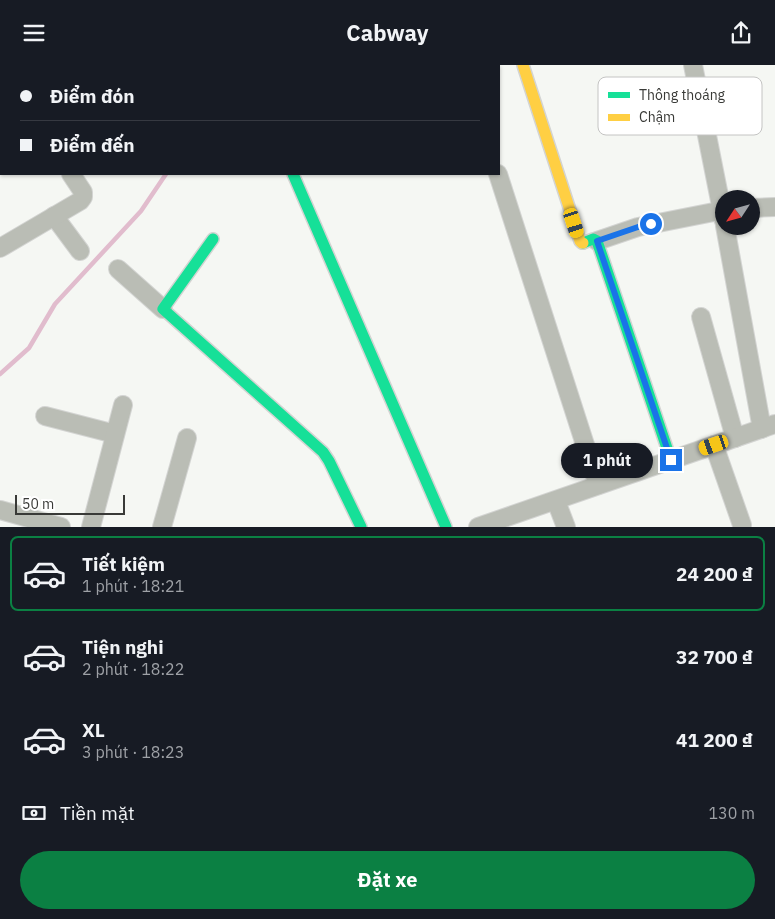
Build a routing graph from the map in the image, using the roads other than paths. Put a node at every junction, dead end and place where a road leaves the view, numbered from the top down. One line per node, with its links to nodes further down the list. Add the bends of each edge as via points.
1 (523, 65): 13 (street, via 580,241)
2 (707, 135): 6 (street)
3 (72, 175): 9 (street, via 83,197)
4 (293, 175): 35 (street)
5 (498, 175): 27 (street)
6 (718, 190)
7 (775, 207): 8 (street)
8 (760, 208)
9 (54, 216): 14 (street); 15 (street)
10 (715, 218): 13 (street, via 638,227)
11 (727, 235): 21 (street)
12 (213, 239): 17 (street)
13 (597, 241): 26 (street)
14 (0, 248)
15 (80, 251)
16 (118, 269): 17 (street)
17 (163, 309): 34 (street, via 323,452)
18 (701, 317): 24 (street)
19 (123, 405): 22 (street)
20 (45, 416): 22 (street)
21 (769, 426): 24 (street)
22 (115, 434): 32 (street)
23 (186, 438): 33 (street)
24 (735, 438): 25 (street)
25 (714, 445): 26 (street); 30 (street)
26 (671, 460): 27 (street)
27 (598, 485): 28 (street)
28 (556, 501): 36 (street); 37 (street)
29 (0, 510): 31 (street)
30 (742, 525)
31 (61, 527)
32 (91, 527)
33 (162, 527)
34 (361, 527)
35 (446, 527)
36 (478, 527)
37 (566, 527)

